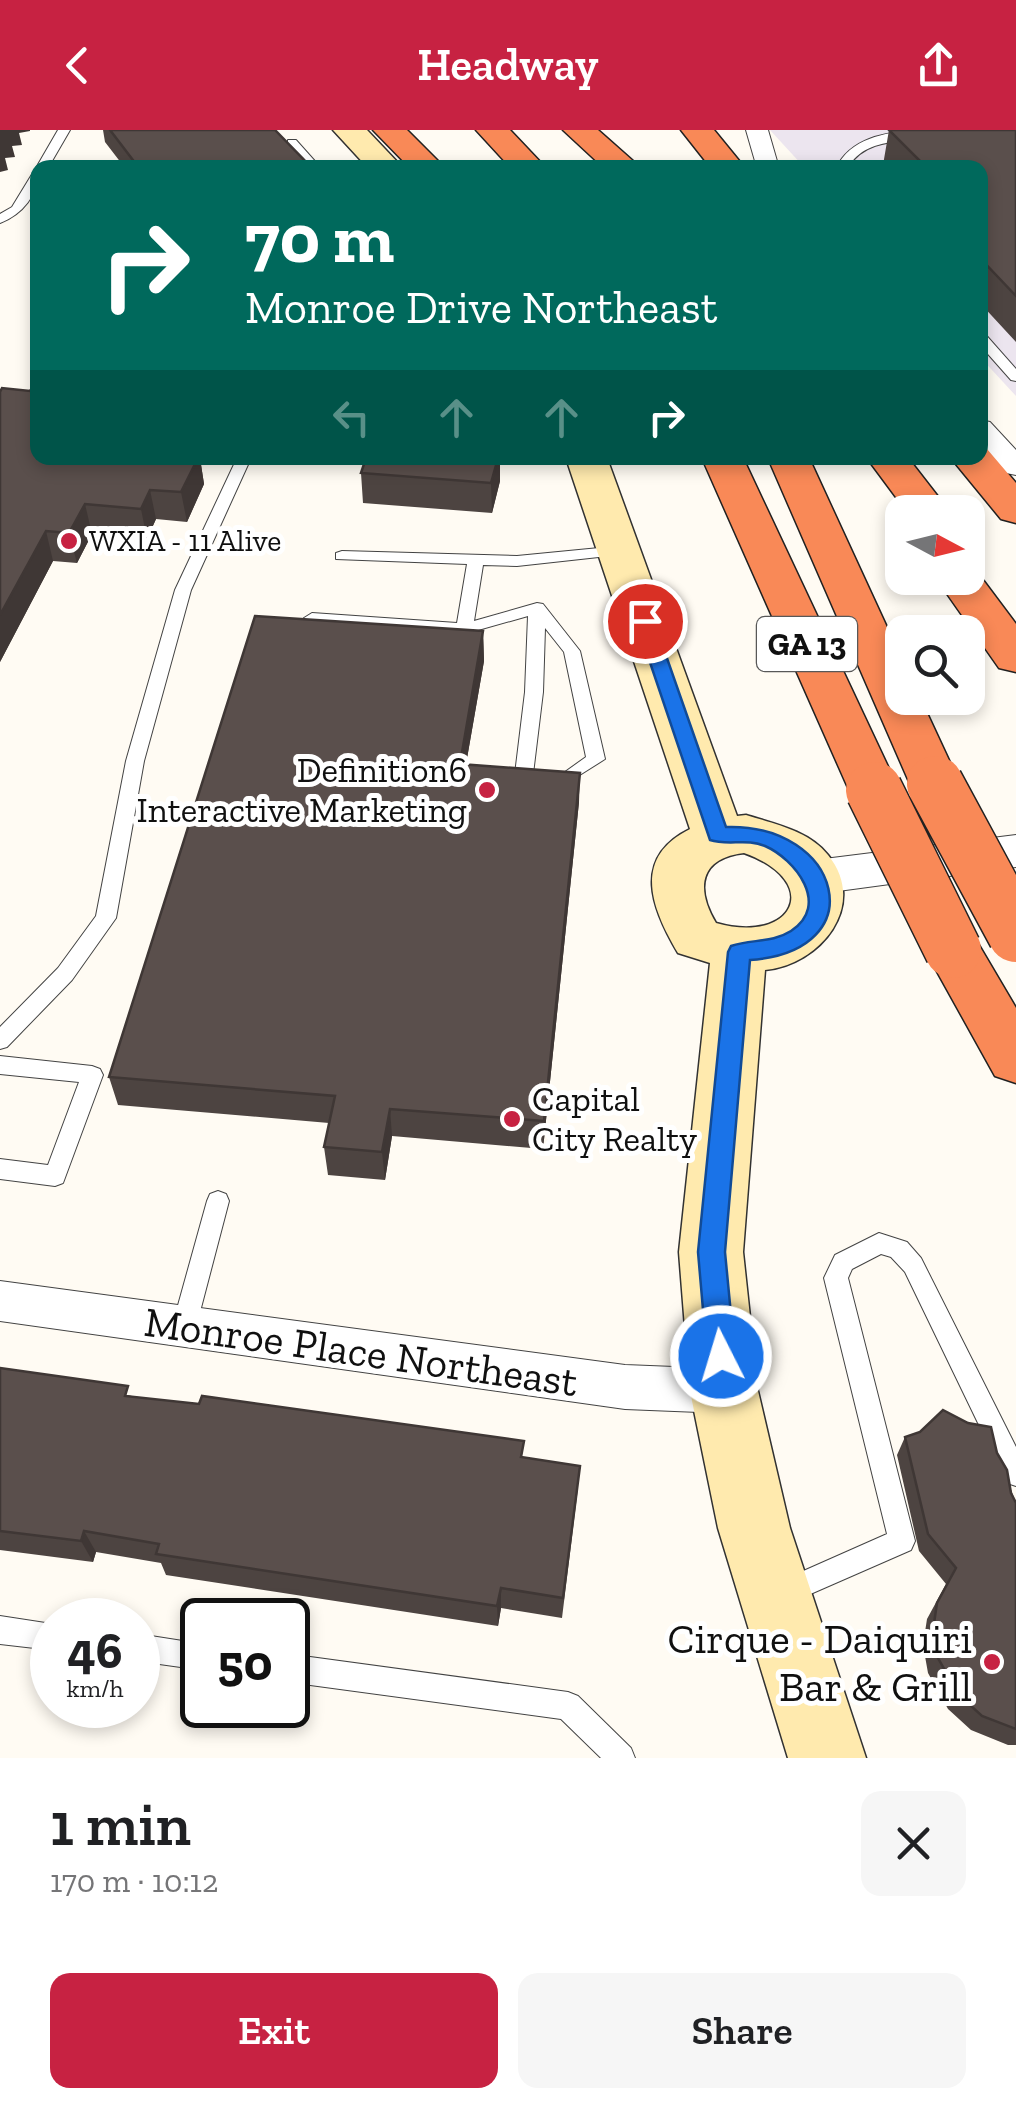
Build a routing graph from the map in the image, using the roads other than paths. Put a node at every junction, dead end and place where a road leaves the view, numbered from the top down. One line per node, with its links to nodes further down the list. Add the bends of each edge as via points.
1 (64, 130): 12 (lane)
2 (348, 130): 14 (main road)
3 (388, 130): 15 (highway)
4 (492, 130): 16 (highway)
5 (548, 130): 17 (highway)
6 (579, 130): 18 (highway)
7 (608, 130): 19 (highway)
8 (697, 130): 20 (highway)
9 (757, 130): 21 (street)
10 (951, 130): 22 (lane, via 874,140)
11 (292, 142): 13 (lane)
12 (47, 160)
13 (308, 160)
14 (378, 160)
15 (420, 160)
16 (522, 160)
17 (579, 160)
18 (615, 160)
19 (632, 160)
20 (721, 160)
21 (766, 160)
22 (844, 160)
23 (30, 187): 24 (lane, via 17,209)
24 (0, 219)
25 (988, 346): 26 (lane)
26 (1016, 377)
27 (988, 437): 35 (street)
28 (241, 465): 57 (lane, via 183,590 135,761 106,918 66,974)
29 (589, 465): 40 (main road)
30 (695, 465): 36 (highway, via 710,484)
31 (791, 465): 55 (highway, GA 13, bridge, via 936,784)
32 (873, 465): 37 (highway)
33 (892, 465): 38 (highway)
34 (978, 465): 39 (highway)
35 (1016, 467)
36 (731, 478): 58 (highway, GA 13, bridge, via 952,950)
37 (896, 495)
38 (916, 495)
39 (1016, 510)
40 (620, 550): 42 (lane); 52 (main road)
41 (342, 556): 42 (lane)
42 (476, 560): 48 (lane)
43 (985, 585): 47 (highway)
44 (971, 595): 49 (highway)
45 (537, 608): 48 (lane); 50 (lane); 51 (lane, via 572,651 596,759)
46 (312, 618): 48 (lane)
47 (1016, 626)
48 (464, 628)
49 (1016, 656)
50 (524, 774)
51 (567, 777)
52 (718, 835): 54 (main road, via 769,838 802,858); 56 (main road, via 689,852 675,898 697,938)
53 (1016, 851): 54 (street)
54 (816, 877): 56 (main road, via 819,912 804,935 774,950)
55 (1016, 934)
56 (739, 952): 64 (main road, via 712,1252)
57 (0, 1041)
58 (1016, 1058)
59 (0, 1065): 60 (lane, via 92,1075 54,1176)
60 (0, 1169)
61 (218, 1200): 63 (lane)
62 (0, 1300): 63 (street, Monroe Place Northeast)
63 (184, 1327): 64 (street, Monroe Place Northeast, via 626,1387)
64 (724, 1391): 66 (main road)
65 (1016, 1474): 66 (lane, via 912,1265 899,1249 879,1242 843,1262 836,1278 902,1541)
66 (776, 1596): 71 (main road)
67 (0, 1630): 68 (lane)
68 (30, 1633)
69 (310, 1671): 70 (lane, via 568,1706)
70 (622, 1758)
71 (827, 1758)

